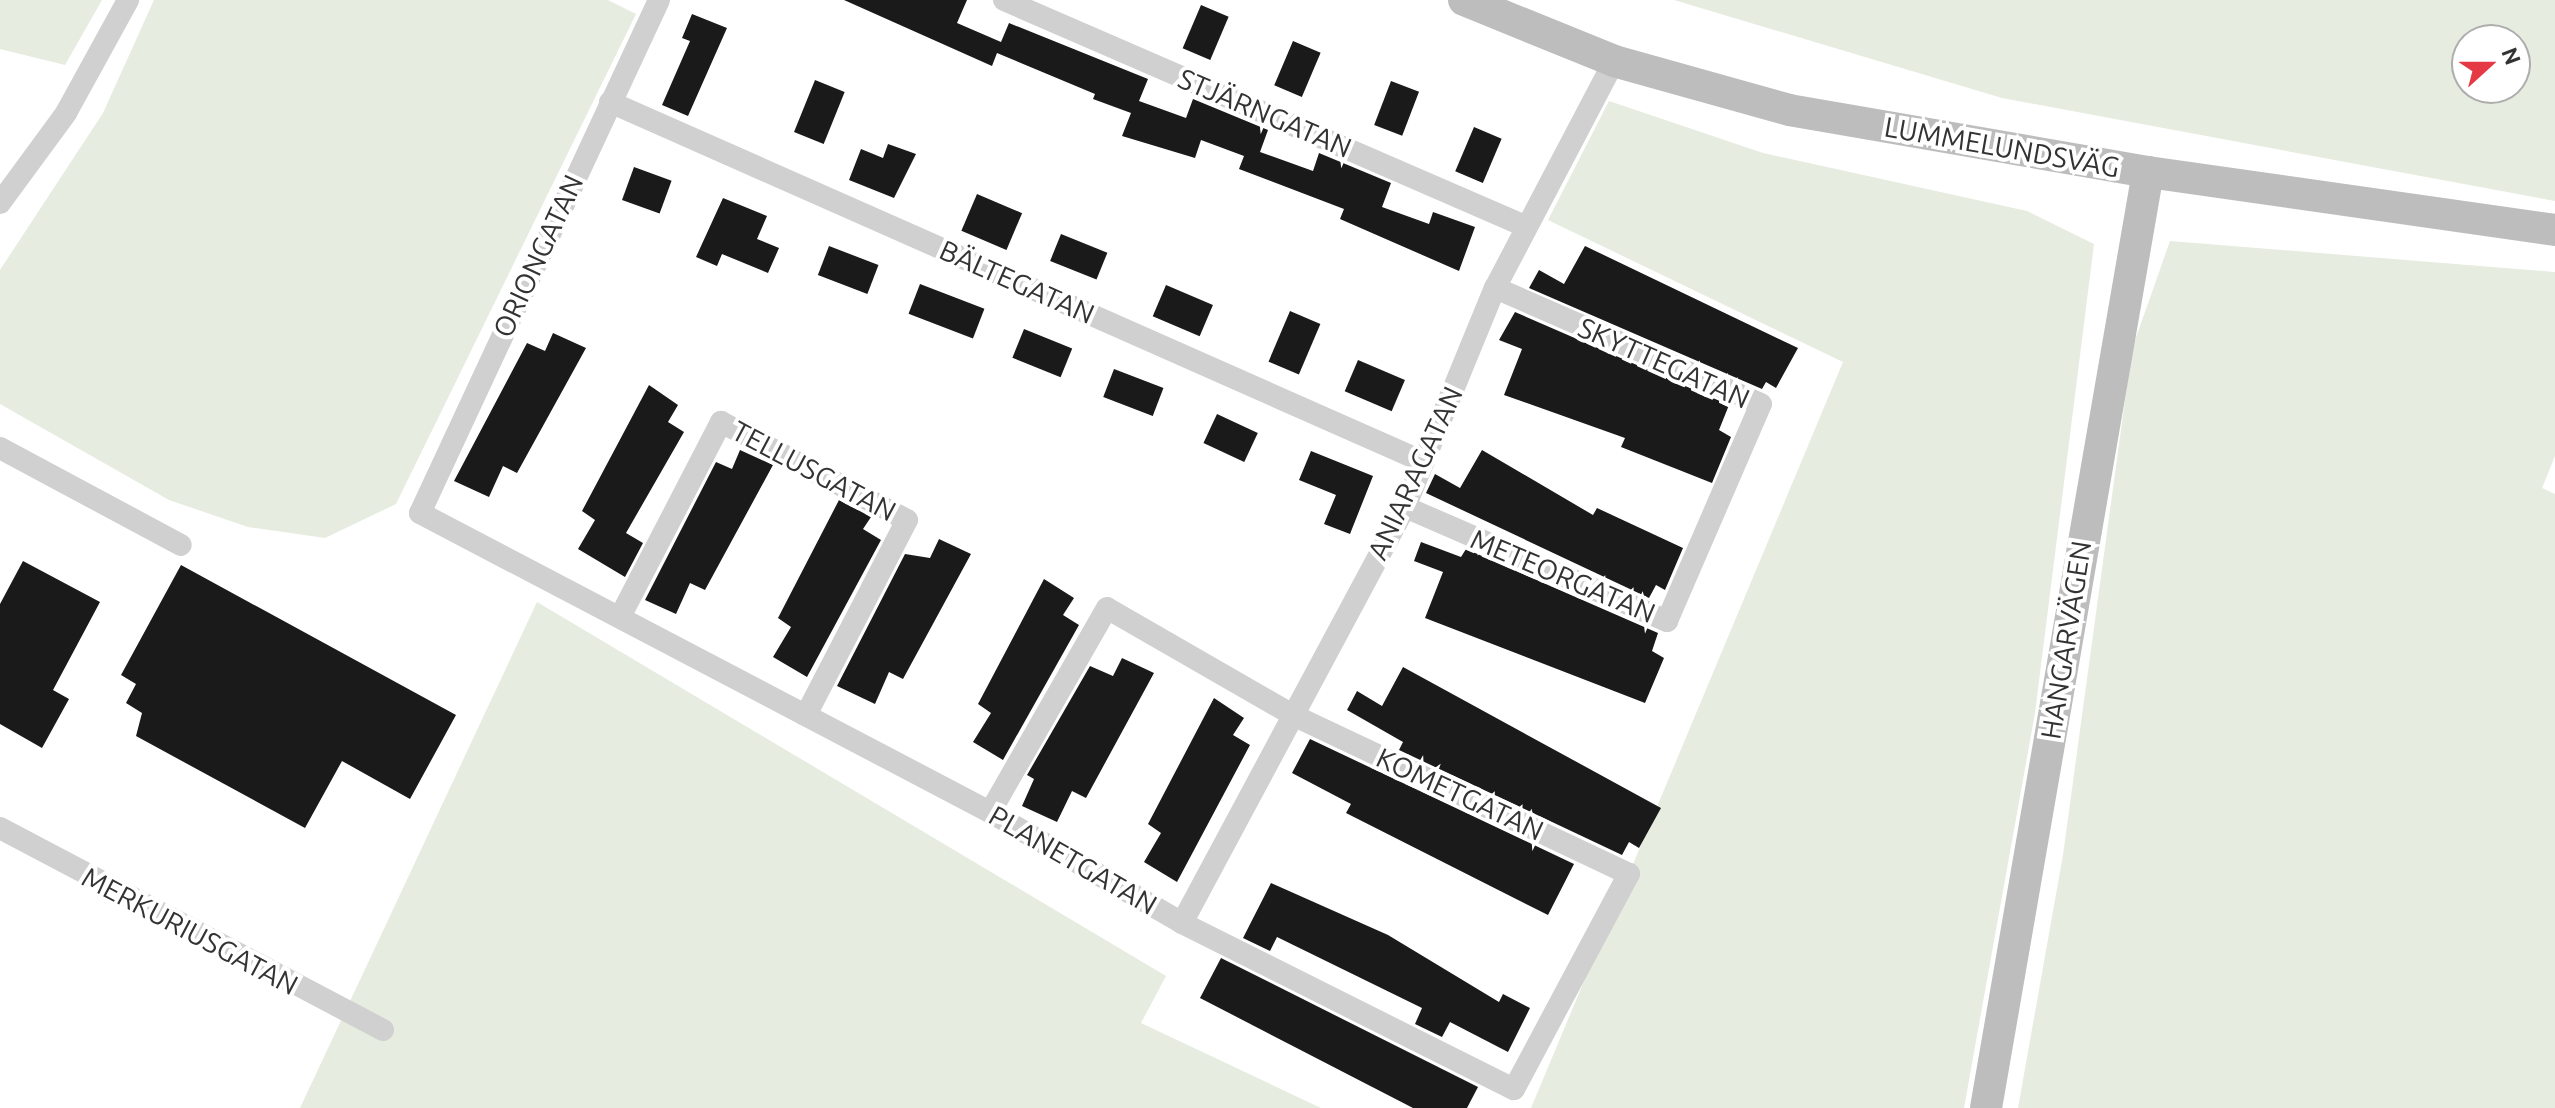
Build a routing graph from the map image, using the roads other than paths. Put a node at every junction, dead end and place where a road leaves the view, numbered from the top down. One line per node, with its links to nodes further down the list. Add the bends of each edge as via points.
1 (128, 0): 8 (street, via 66,113)
2 (659, 0): 6 (street, ORIONGATAN)
3 (1004, 0): 9 (street, STJÄRNGATAN)
4 (1464, 0): 5 (main road, LUMMELUNDSVÄG)
5 (1614, 61): 7 (main road, LUMMELUNDSVÄG, via 1789,110); 9 (street, ANIARAGATAN)
6 (610, 102): 13 (street, BÄLTEGATAN); 15 (street, ORIONGATAN)
7 (2148, 172): 10 (main road, LUMMELUNDSVÄG); 26 (main road, HANGARVÄGEN)
8 (0, 203)
9 (1525, 226): 11 (street, ANIARAGATAN)
10 (2555, 230)
11 (1495, 288): 13 (street, ANIARAGATAN); 16 (street, SKYTTEGATAN, via 1761,404)
12 (0, 448): 17 (street)
13 (1424, 462): 14 (street, ANIARAGATAN)
14 (1405, 507): 16 (street, METEORGATAN, via 1667,621); 19 (street, ANIARAGATAN)
15 (420, 513): 18 (street, PLANETGATAN)
16 (1710, 523)
17 (181, 545)
18 (620, 617): 20 (street, PLANETGATAN); 20 (street, TELLUSGATAN, via 721,422 907,520)
19 (1291, 714): 21 (street, KOMETGATAN, via 1107,608); 23 (street, KOMETGATAN); 24 (street, ANIARAGATAN)
20 (806, 715): 21 (street, PLANETGATAN)
21 (990, 812): 24 (street, PLANETGATAN)
22 (0, 828): 25 (street, MERKURIUSGATAN)
23 (1629, 874): 24 (street, PLANETGATAN, via 1514,1089)
24 (1182, 923)
25 (383, 1030)
26 (1986, 1108)

